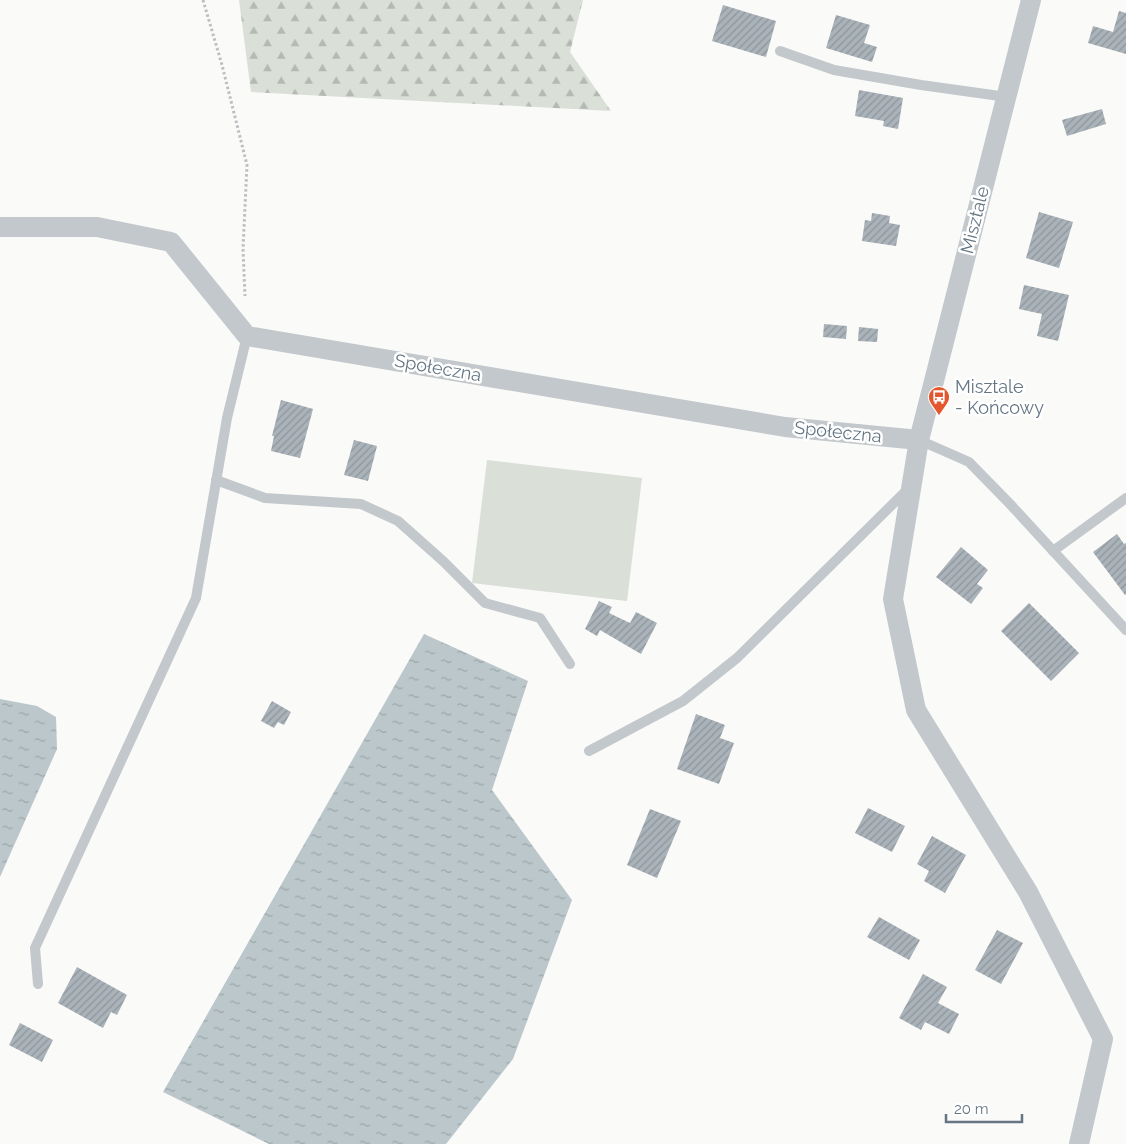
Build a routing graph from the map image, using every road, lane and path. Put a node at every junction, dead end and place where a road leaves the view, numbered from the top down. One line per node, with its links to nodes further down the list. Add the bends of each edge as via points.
1 (203, 0): 6 (path, via 247,165 243,249)
2 (1032, 0): 4 (street, Misztale)
3 (780, 51): 4 (lane, via 834,70)
4 (1007, 97): 8 (street, Misztale)
5 (0, 227): 7 (street, via 96,227 171,242)
6 (245, 297)
7 (247, 336): 8 (street, Społeczna, via 785,427); 9 (lane)
8 (920, 440): 10 (street, Misztale); 12 (lane, via 969,462)
9 (216, 480): 14 (lane, via 265,498 361,504 398,521 485,603 540,618); 16 (lane, via 196,598 35,948)
10 (912, 485): 15 (lane, via 737,658 683,701); 17 (street, Misztale, via 893,599 916,710 1028,892 1103,1039)
11 (1126, 498): 12 (lane)
12 (1053, 551): 13 (lane)
13 (1126, 630)
14 (570, 664)
15 (589, 751)
16 (38, 984)
17 (1079, 1144)

